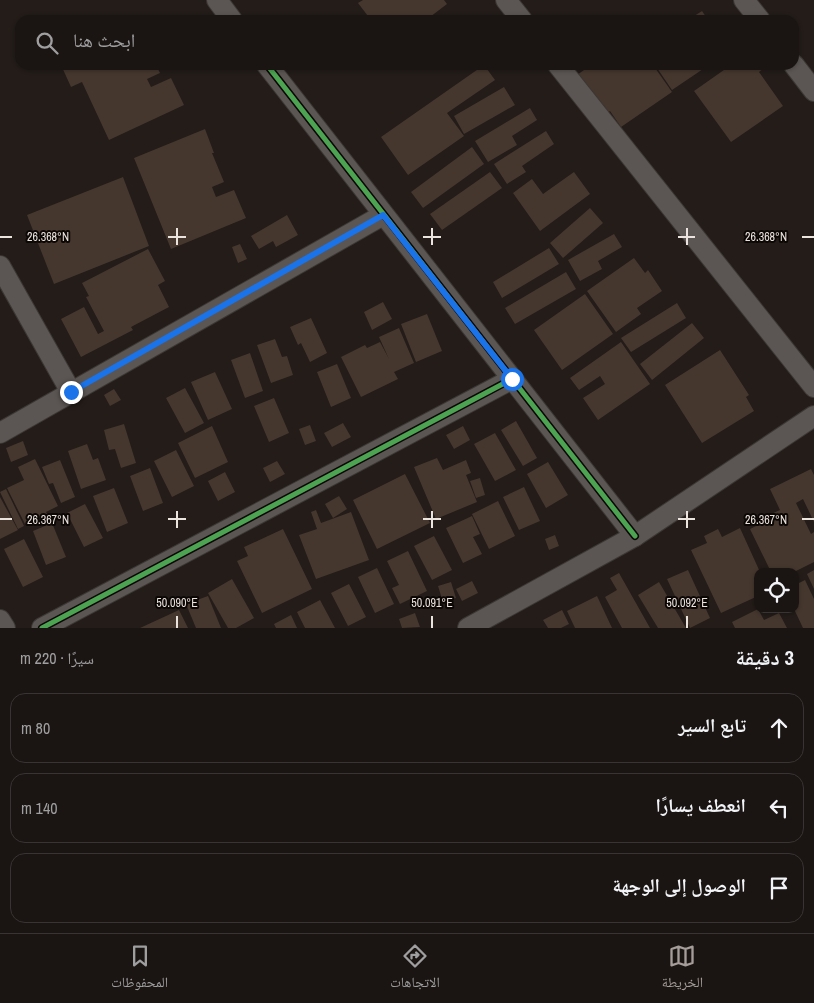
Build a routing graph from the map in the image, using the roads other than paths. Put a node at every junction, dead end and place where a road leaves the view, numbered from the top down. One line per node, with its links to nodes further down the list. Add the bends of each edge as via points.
1 (217, 0): 4 (street)
2 (506, 0): 5 (street)
3 (744, 0): 6 (street)
4 (228, 15)
5 (518, 15)
6 (756, 15)
7 (271, 70): 11 (street)
8 (562, 70): 14 (street)
9 (798, 70): 10 (street)
10 (814, 91)
11 (383, 215): 13 (street); 15 (street)
12 (0, 266): 15 (street)
13 (512, 379): 18 (street); 21 (street)
14 (814, 388)
15 (71, 392): 17 (street)
16 (814, 416): 18 (street)
17 (0, 433)
18 (635, 536): 22 (street)
19 (0, 620): 20 (street)
20 (5, 628)
21 (42, 628)
22 (468, 628)

